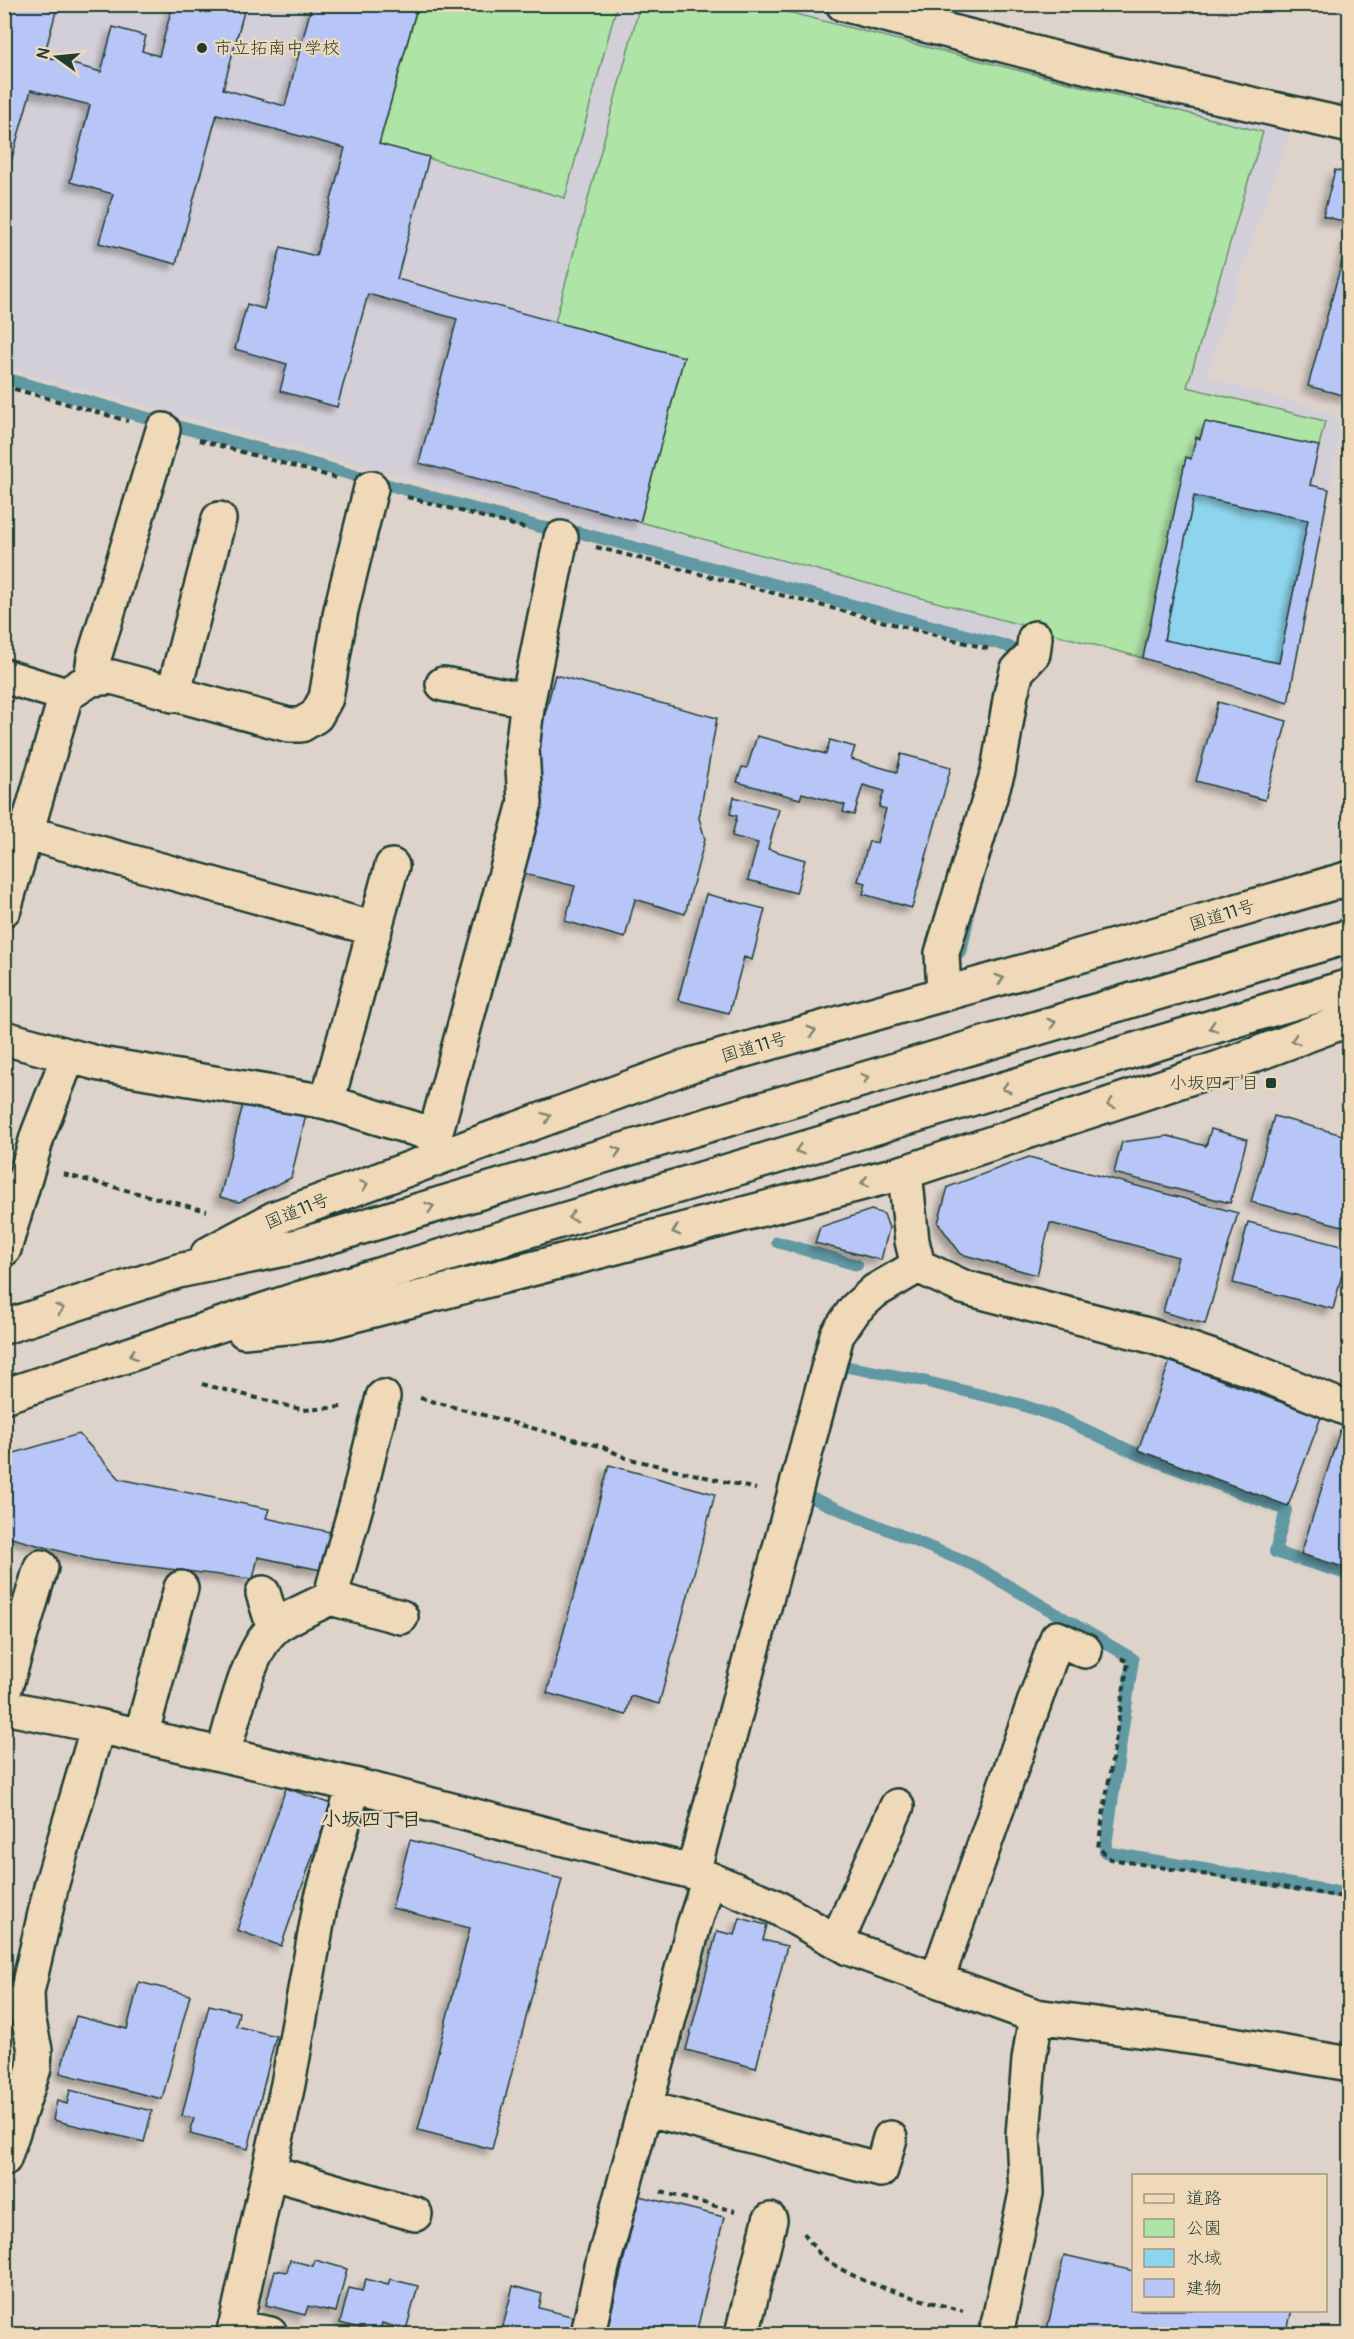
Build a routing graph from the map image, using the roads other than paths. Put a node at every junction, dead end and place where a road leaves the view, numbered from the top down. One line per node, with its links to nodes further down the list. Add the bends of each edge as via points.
1 (843, 4): 2 (main road, via 1108,72)
2 (1350, 126)
3 (163, 430): 10 (main road, via 98,647)
4 (370, 488): 11 (main road, via 341,610 326,698 316,716 302,725 289,725)
5 (219, 519): 11 (main road)
6 (561, 538): 12 (main road)
7 (1035, 638): 20 (main road, via 1033,654 1017,671 998,771 942,953)
8 (4, 676): 10 (main road)
9 (443, 684): 12 (main road)
10 (78, 687): 11 (main road, via 112,677); 13 (main road)
11 (173, 695)
12 (528, 700): 25 (main road, via 522,748 525,803)
13 (27, 833): 16 (main road); 17 (main road)
14 (392, 866): 17 (main road)
15 (1350, 878): 20 (main road, 国道11号, one-way to 15)
16 (4, 909)
17 (375, 929): 24 (main road)
18 (1350, 936): 29 (main road, 国道11号, one-way to 18, via 294,1247)
19 (1350, 986): 31 (main road, one-way to 31, via 300,1298)
20 (944, 994): 25 (main road, 国道11号, one-way to 20, via 691,1065)
21 (1350, 1019): 26 (main road, one-way to 26, via 1219,1068)
22 (4, 1038): 23 (main road)
23 (68, 1057): 24 (main road); 27 (main road, via 38,1134)
24 (327, 1102): 25 (main road)
25 (438, 1145): 29 (main road, 国道11号, one-way to 25, via 275,1218)
26 (905, 1172): 28 (main road); 31 (main road, one-way to 31, via 319,1324)
27 (4, 1249)
28 (918, 1266): 34 (main road, via 963,1287 1151,1336 1219,1358); 49 (main road, via 875,1291 855,1309 837,1335)
29 (178, 1270): 30 (main road, 国道11号, one-way to 29)
30 (6, 1320)
31 (188, 1337): 32 (main road, one-way to 32)
32 (4, 1396)
33 (383, 1397): 38 (main road)
34 (1350, 1410)
35 (41, 1567): 42 (main road)
36 (181, 1588): 45 (main road)
37 (263, 1593): 40 (main road)
38 (330, 1598): 39 (main road); 40 (main road)
39 (401, 1617)
40 (274, 1628): 46 (main road, via 252,1663)
41 (1085, 1651): 51 (main road, via 1057,1638)
42 (4, 1691)
43 (4, 1707): 44 (main road)
44 (98, 1726): 45 (main road); 56 (main road, via 52,1883 27,1992 34,2068)
45 (141, 1736): 46 (main road)
46 (223, 1754): 47 (main road)
47 (354, 1785): 49 (main road); 57 (main road, via 321,1901)
48 (897, 1806): 50 (main road)
49 (701, 1875): 50 (main road, via 774,1906); 54 (main road)
50 (837, 1941): 51 (main road)
51 (937, 1979): 52 (main road)
52 (1036, 2016): 53 (main road); 60 (main road, via 1023,2135 1026,2193)
53 (1348, 2058)
54 (645, 2108): 55 (main road, via 881,2170); 63 (main road)
55 (890, 2138)
56 (4, 2159)
57 (269, 2172): 58 (main road); 61 (main road)
58 (415, 2214)
59 (770, 2220): 64 (main road)
60 (997, 2327)
61 (235, 2331): 62 (main road)
62 (270, 2334)
63 (588, 2334)
64 (742, 2334)

